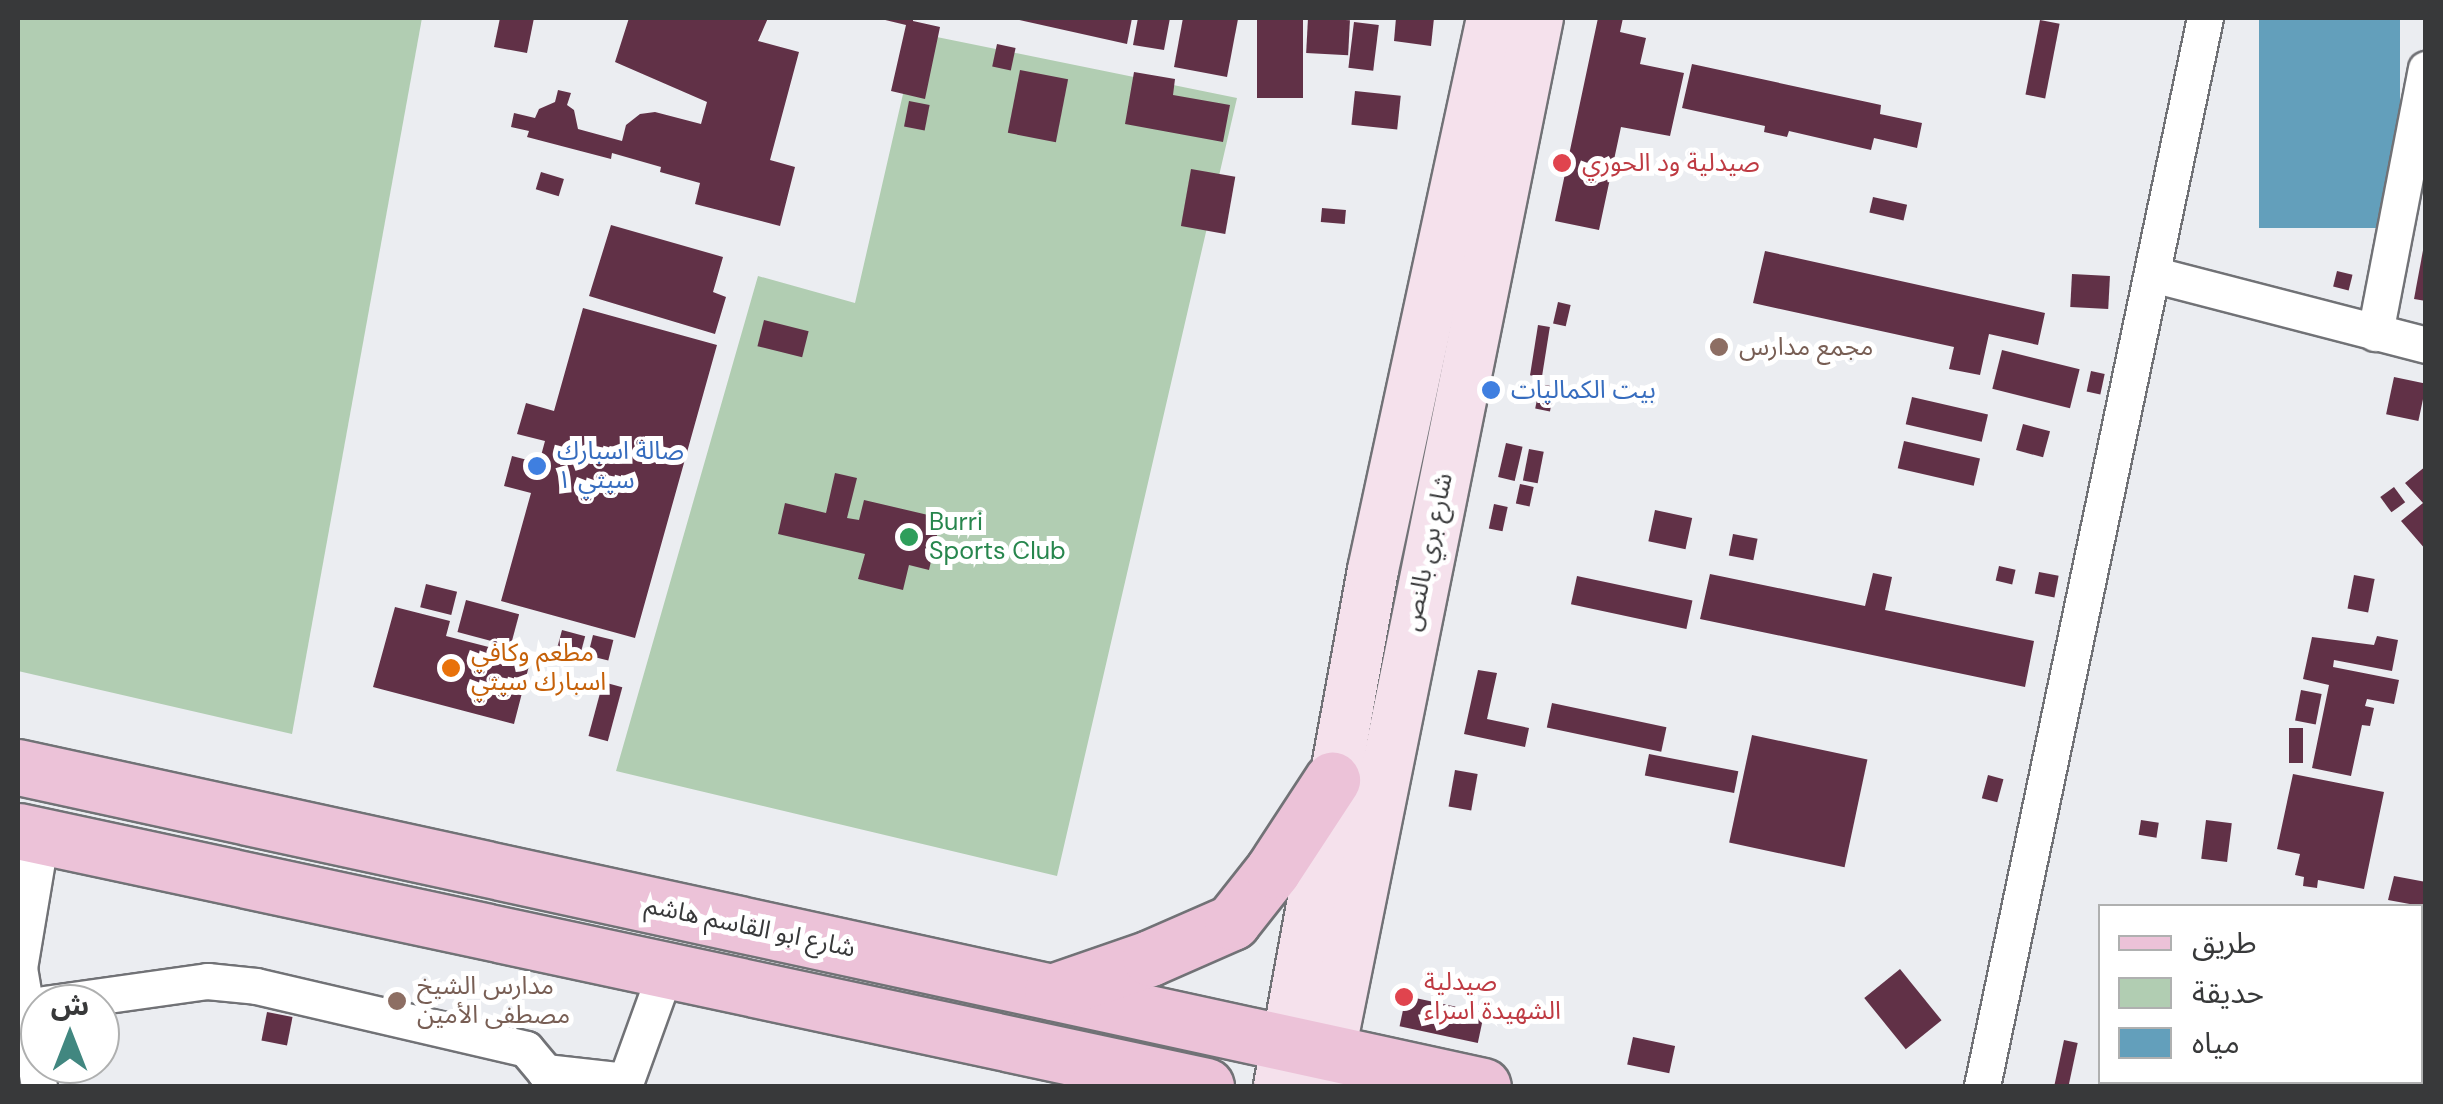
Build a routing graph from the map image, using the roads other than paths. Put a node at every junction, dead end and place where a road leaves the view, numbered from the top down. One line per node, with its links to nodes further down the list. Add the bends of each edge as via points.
1 (1492, 18): 9 (main road, شارع بري بالنص)
2 (1538, 18): 15 (main road, شارع بري بالنص)
3 (2205, 18): 5 (street)
4 (2426, 69): 6 (street)
5 (2152, 274): 6 (street); 19 (street)
6 (2375, 333): 7 (street)
7 (2426, 345)
8 (18, 767): 13 (main road, شارع ابو القاسم هاشم)
9 (1332, 780): 13 (main road, via 1232,922); 15 (main road, شارع بري بالنص)
10 (29, 833): 11 (main road); 12 (street, via 19,968)
11 (666, 970): 16 (street); 17 (main road)
12 (24, 984)
13 (1050, 992): 15 (main road, شارع ابو القاسم هاشم)
14 (120, 994): 16 (street, via 207,982 256,986 526,1049 545,1072)
15 (1326, 1070): 18 (main road, شارع ابو القاسم هاشم)
16 (625, 1084)
17 (1206, 1086)
18 (1483, 1086)
19 (1982, 1086)

